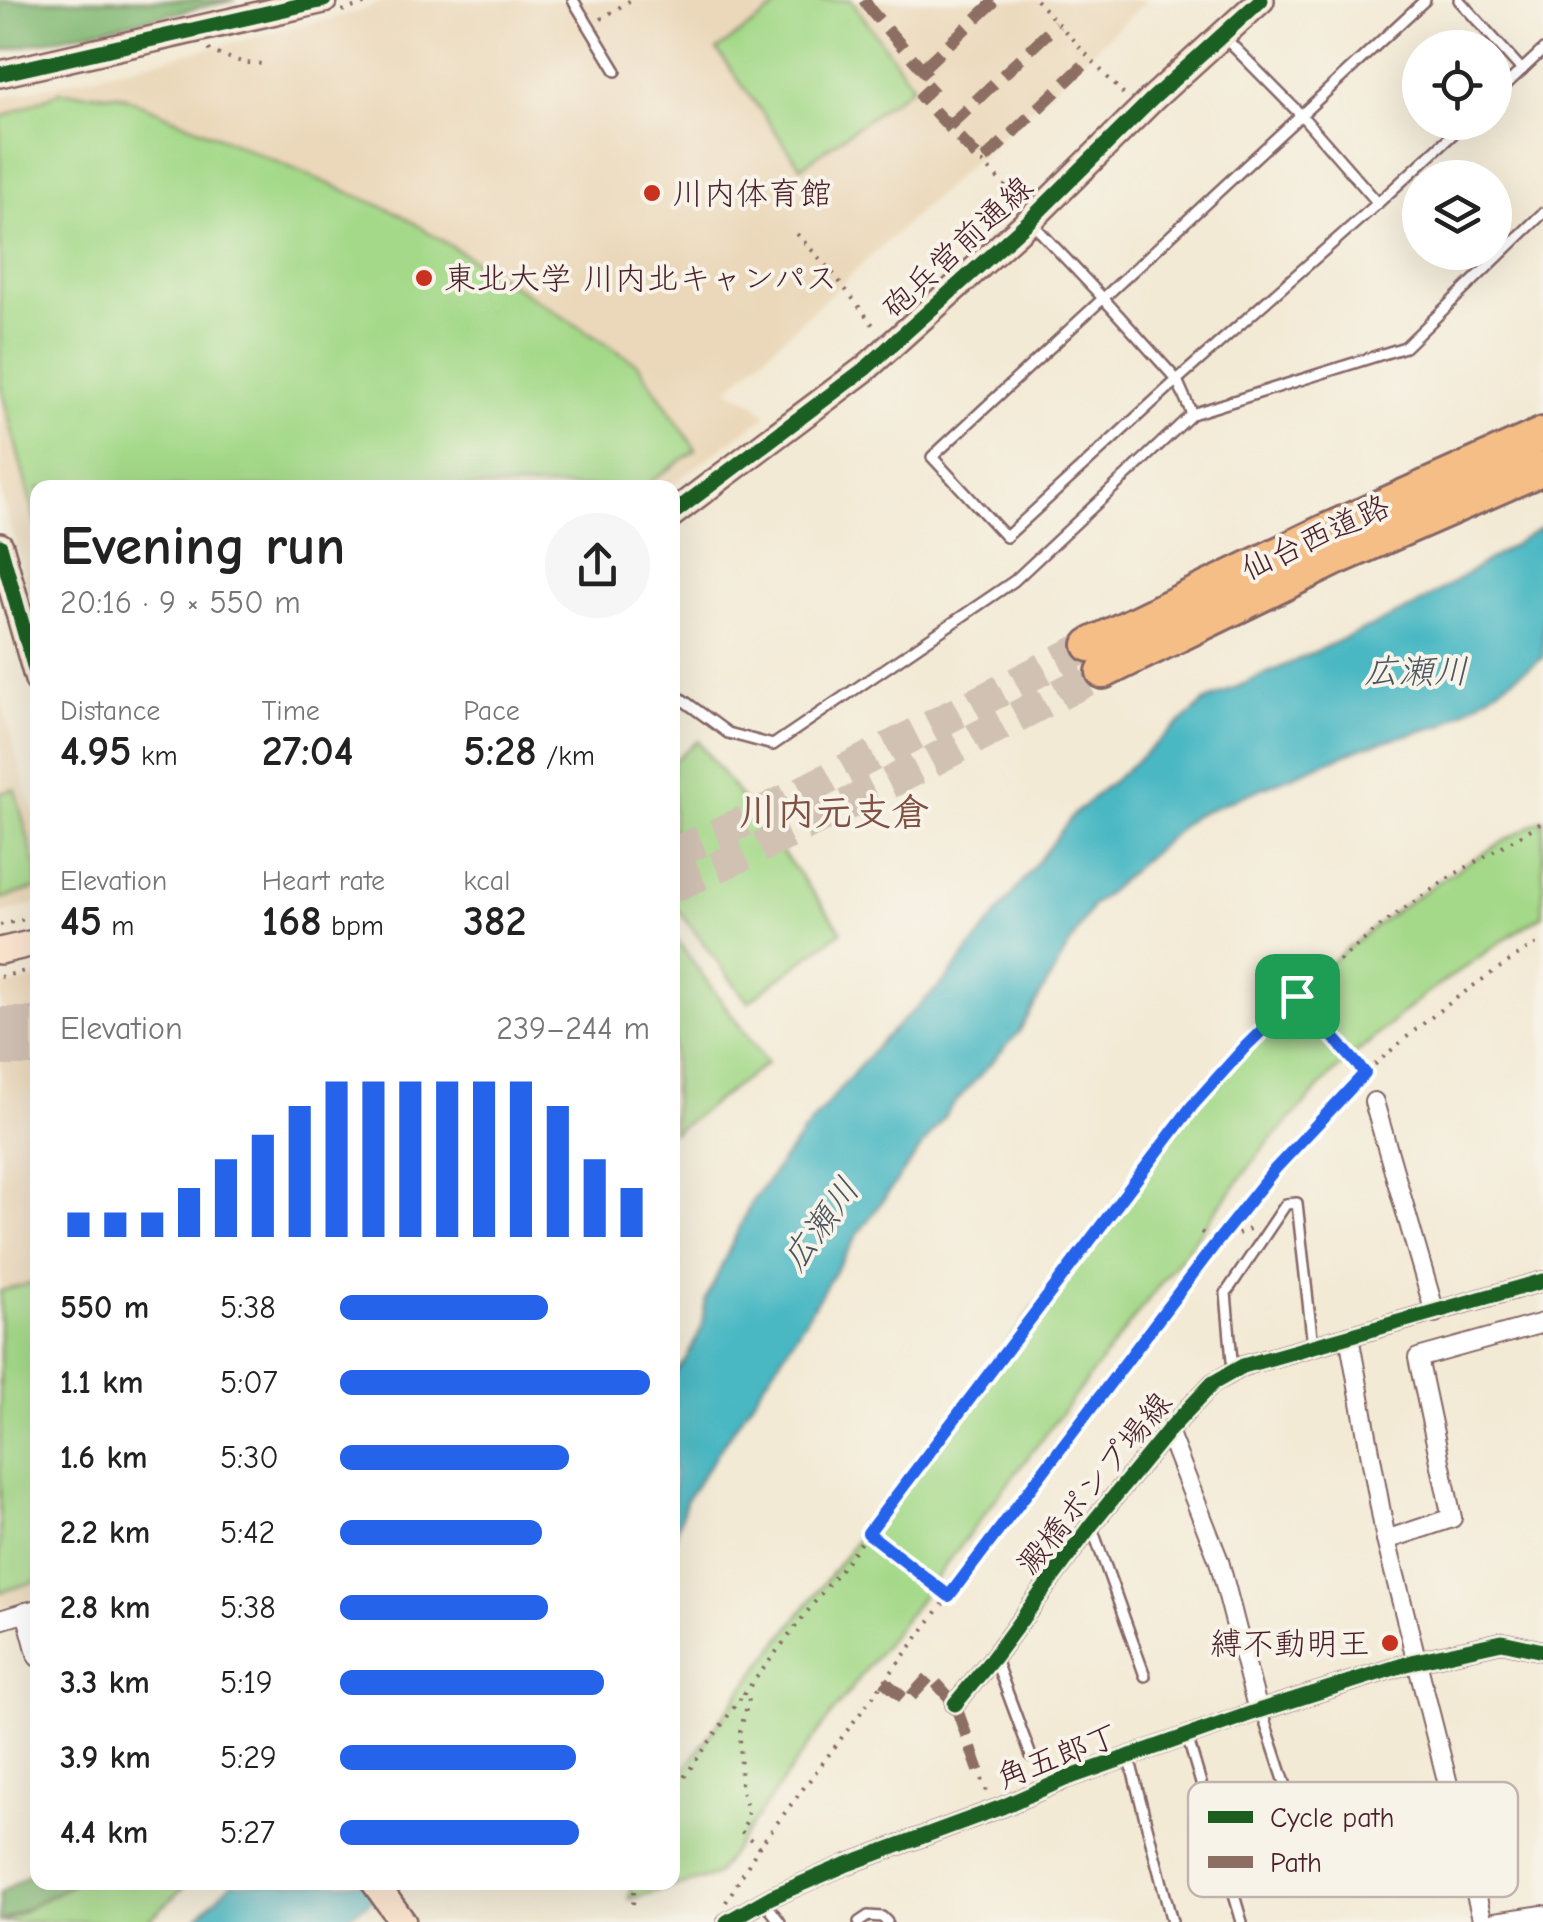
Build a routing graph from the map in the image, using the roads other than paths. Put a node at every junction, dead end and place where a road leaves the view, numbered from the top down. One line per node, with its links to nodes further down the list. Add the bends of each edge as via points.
1 (324, 0): 10 (street)
2 (573, 0): 9 (lane)
3 (1261, 0): 6 (street, 砲兵営前通線)
4 (1425, 0): 12 (lane)
5 (1460, 0): 8 (lane)
6 (1223, 36): 12 (lane); 15 (street, 砲兵営前通線)
7 (1543, 50): 8 (lane)
8 (1522, 70): 11 (lane)
9 (616, 71)
10 (0, 74)
11 (1512, 79)
12 (1302, 116): 14 (lane); 17 (lane)
13 (1446, 140): 14 (lane)
14 (1378, 203): 18 (lane)
15 (1024, 211): 17 (lane); 22 (street, 砲兵営前通線, via 866,368)
16 (1543, 213): 19 (lane, via 1405,346)
17 (1102, 297): 18 (lane); 18 (lane, via 932,457 1006,537)
18 (1177, 380): 19 (lane)
19 (1192, 414): 25 (lane, via 1014,581 773,745 728,732)
20 (1543, 434): 21 (highway, 仙台西道路, via 1308,539 1096,658)
21 (1543, 468)
22 (680, 508)
23 (0, 548): 24 (street)
24 (30, 652)
25 (680, 698)
26 (30, 944): 27 (street)
27 (0, 951)
28 (1374, 1102): 30 (street)
29 (1543, 1280): 30 (street, 澱橋ポンプ場線)
30 (1436, 1313): 32 (street, 澱橋ポンプ場線)
31 (1543, 1323): 37 (street, via 1418,1358 1452,1518)
32 (1349, 1336): 33 (street, 澱橋ポンプ場線); 37 (street)
33 (1313, 1346): 34 (street, 澱橋ポンプ場線); 34 (lane, via 1297,1203 1286,1204 1226,1293)
34 (1233, 1372): 35 (street, 澱橋ポンプ場線, via 1213,1382)
35 (1168, 1430): 36 (street, 澱橋ポンプ場線); 45 (street, via 1219,1561)
36 (1091, 1526): 41 (street, 澱橋ポンプ場線); 43 (lane)
37 (1386, 1540): 42 (street)
38 (30, 1612): 39 (street)
39 (0, 1620)
40 (1543, 1651): 42 (street, 角五郎丁, via 1502,1642)
41 (994, 1657): 44 (street, 澱橋ポンプ場線); 47 (lane)
42 (1416, 1662): 45 (street, 角五郎丁); 51 (street)
43 (1145, 1676)
44 (955, 1704)
45 (1260, 1711): 46 (street, 角五郎丁); 50 (lane)
46 (1187, 1736): 48 (street, 角五郎丁); 49 (lane)
47 (1031, 1756)
48 (1129, 1756): 55 (street, 角五郎丁); 62 (lane)
49 (1201, 1782)
50 (1284, 1782)
51 (1447, 1782)
52 (380, 1890): 58 (street)
53 (1235, 1897): 63 (lane)
54 (1477, 1897): 64 (street)
55 (764, 1901): 56 (street, 角五郎丁); 59 (lane)
56 (725, 1914)
57 (1543, 1915): 65 (street)
58 (402, 1922)
59 (780, 1922)
60 (860, 1922): 61 (lane, via 882,1916)
61 (887, 1922)
62 (1172, 1922)
63 (1242, 1922)
64 (1483, 1922)
65 (1495, 1922)

